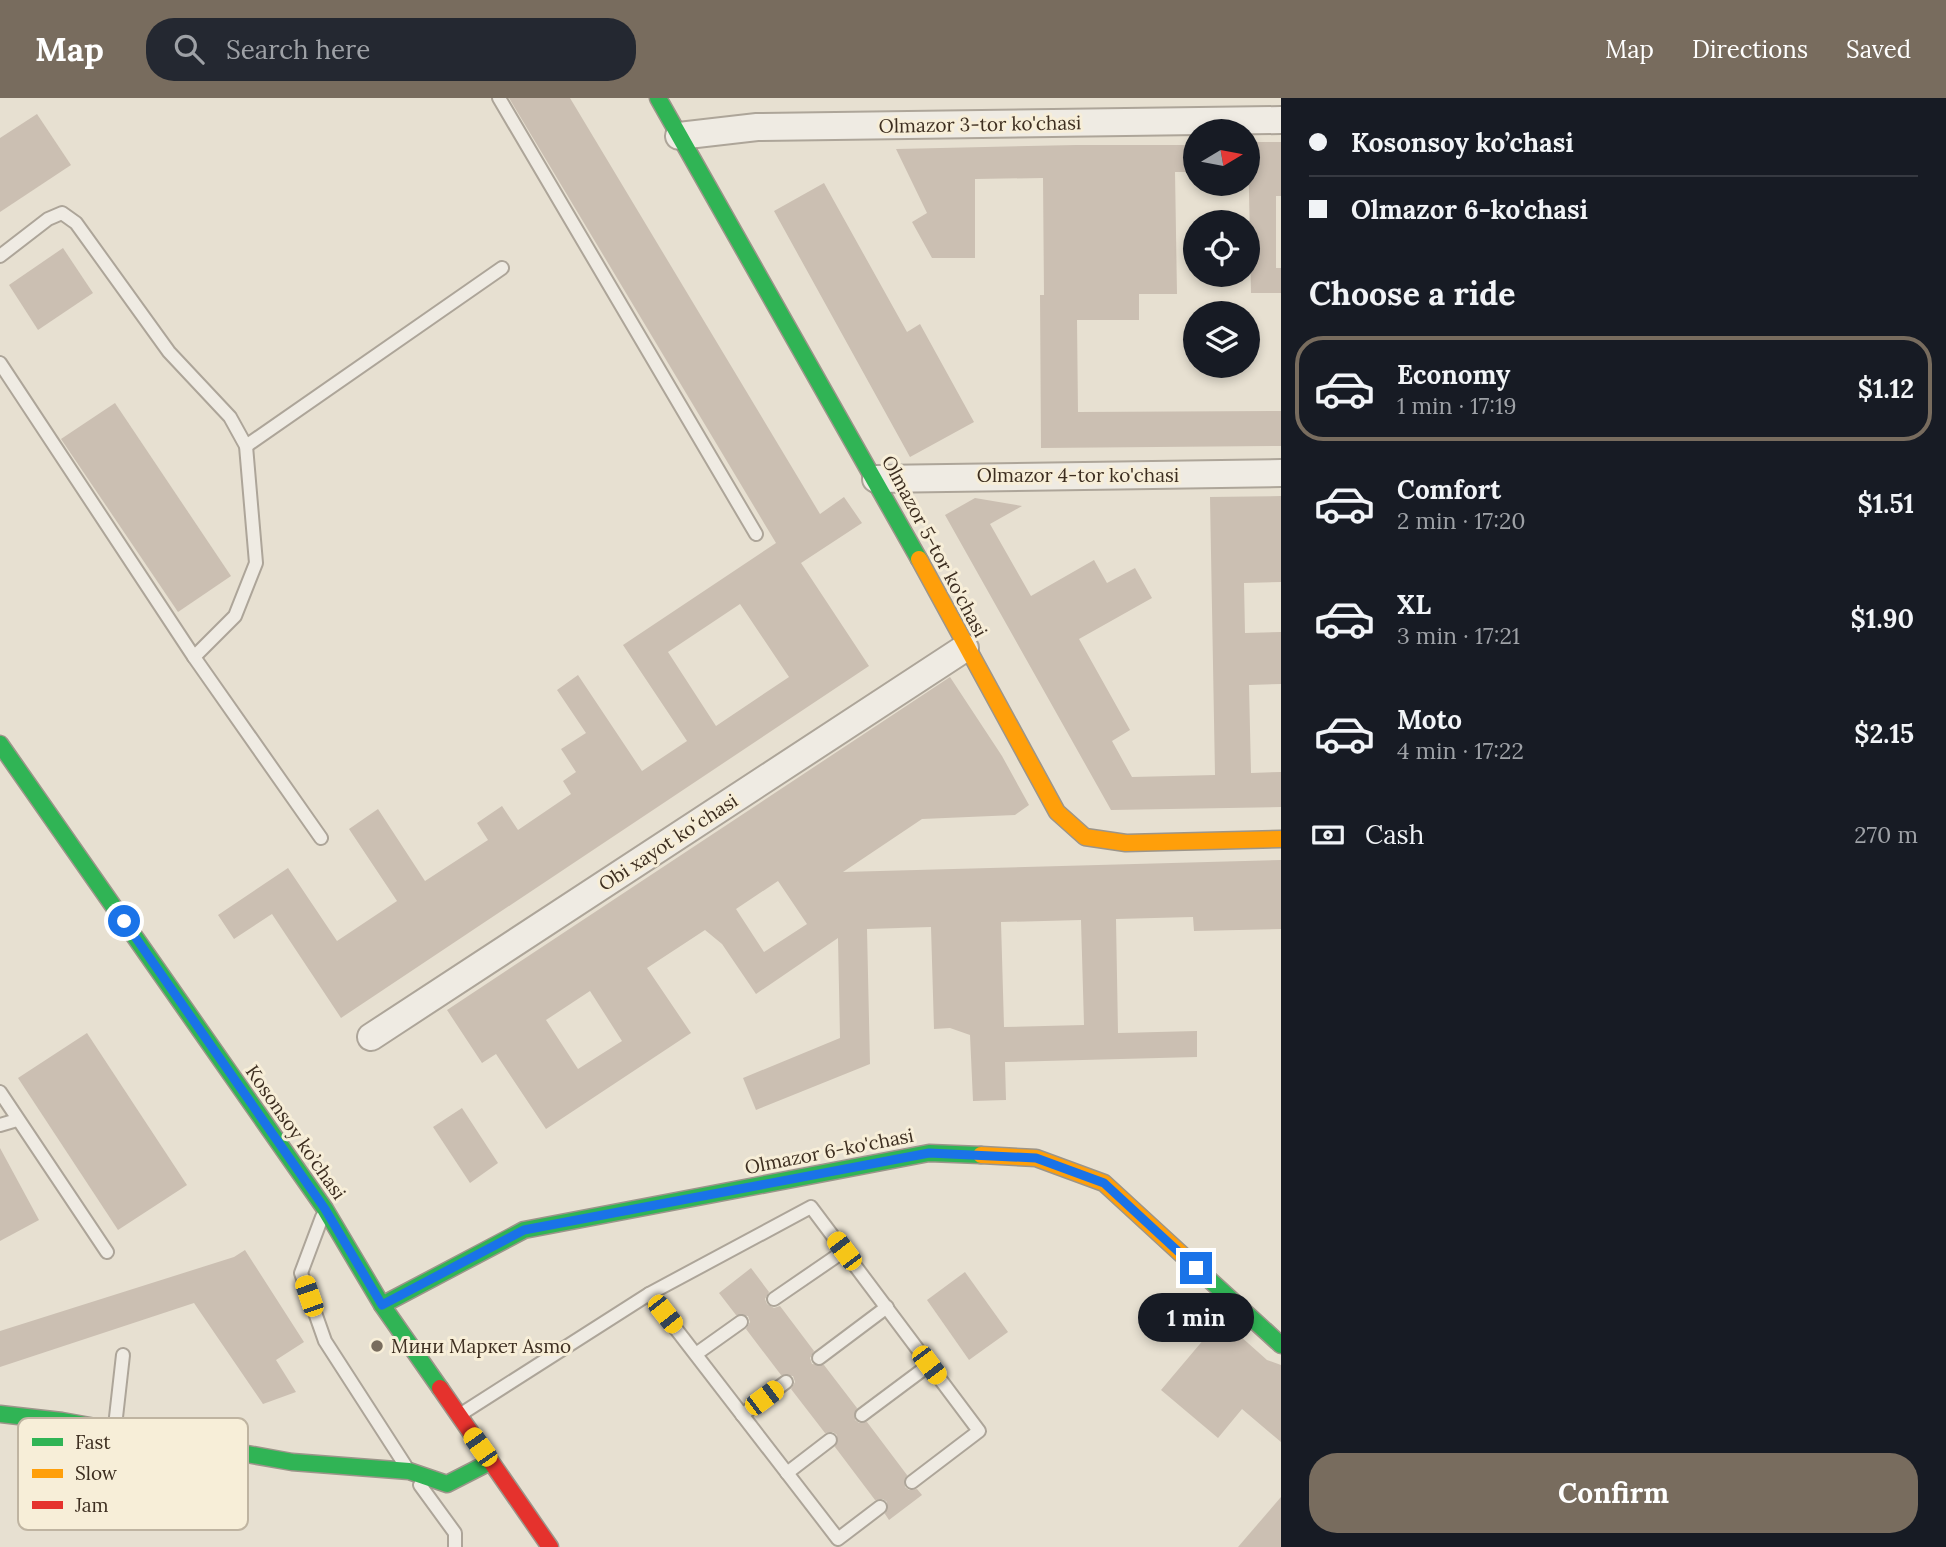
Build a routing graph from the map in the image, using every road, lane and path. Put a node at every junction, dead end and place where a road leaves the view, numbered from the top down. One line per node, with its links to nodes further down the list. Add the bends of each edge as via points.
1 (499, 98): 11 (lane)
2 (658, 98): 4 (street, Olmazor 5-tor ko'chasi)
3 (1281, 120): 4 (street, Olmazor 3-tor ko'chasi, via 757,127)
4 (679, 136): 10 (street, Olmazor 5-tor ko'chasi)
5 (0, 256): 8 (lane, via 48,219 62,213 76,223 169,352 230,417)
6 (502, 268): 8 (lane)
7 (0, 363): 13 (lane)
8 (246, 446): 13 (lane, via 256,562 234,616)
9 (1281, 473): 10 (street, Olmazor 4-tor ko'chasi)
10 (876, 479): 12 (street, Olmazor 5-tor ko'chasi)
11 (756, 534)
12 (965, 648): 16 (street, Olmazor 5-tor ko'chasi, via 1057,812 1085,837 1126,843); 17 (street, Obi xayot koʻchasi)
13 (194, 657): 15 (lane)
14 (0, 744): 21 (street, Kosonsoy ko’chasi)
15 (321, 838)
16 (1281, 839)
17 (371, 1037)
18 (0, 1092): 19 (lane)
19 (18, 1120): 20 (lane); 23 (lane)
20 (0, 1125)
21 (325, 1209): 26 (street, Kosonsoy ko’chasi); 44 (lane, via 302,1273 325,1341)
22 (844, 1251): 24 (lane, via 811,1207); 25 (lane); 27 (lane)
23 (107, 1252)
24 (649, 1294): 30 (lane); 38 (lane)
25 (774, 1299)
26 (382, 1305): 29 (street, Olmazor 6-ko'chasi, via 524,1230 929,1153 956,1154 1036,1158 1104,1183); 38 (street, Kosonsoy ko’chasi)
27 (887, 1307): 32 (lane); 33 (lane)
28 (741, 1322): 30 (lane)
29 (1281, 1345)
30 (696, 1354): 36 (lane)
31 (123, 1355): 40 (lane)
32 (819, 1358)
33 (929, 1365): 37 (lane); 46 (lane, via 979,1431)
34 (786, 1382): 36 (lane)
35 (0, 1413): 39 (street)
36 (743, 1415): 45 (lane)
37 (862, 1415)
38 (458, 1416): 43 (street, Kosonsoy ko’chasi)
39 (34, 1418)
40 (115, 1418)
41 (830, 1440): 45 (lane)
42 (248, 1454): 44 (street)
43 (491, 1462): 44 (street, via 447,1484); 49 (street, Kosonsoy ko’chasi)
44 (409, 1471): 48 (lane, via 455,1533)
45 (787, 1473): 47 (lane, via 838,1539)
46 (912, 1482)
47 (880, 1507)
48 (455, 1547)
49 (550, 1547)

